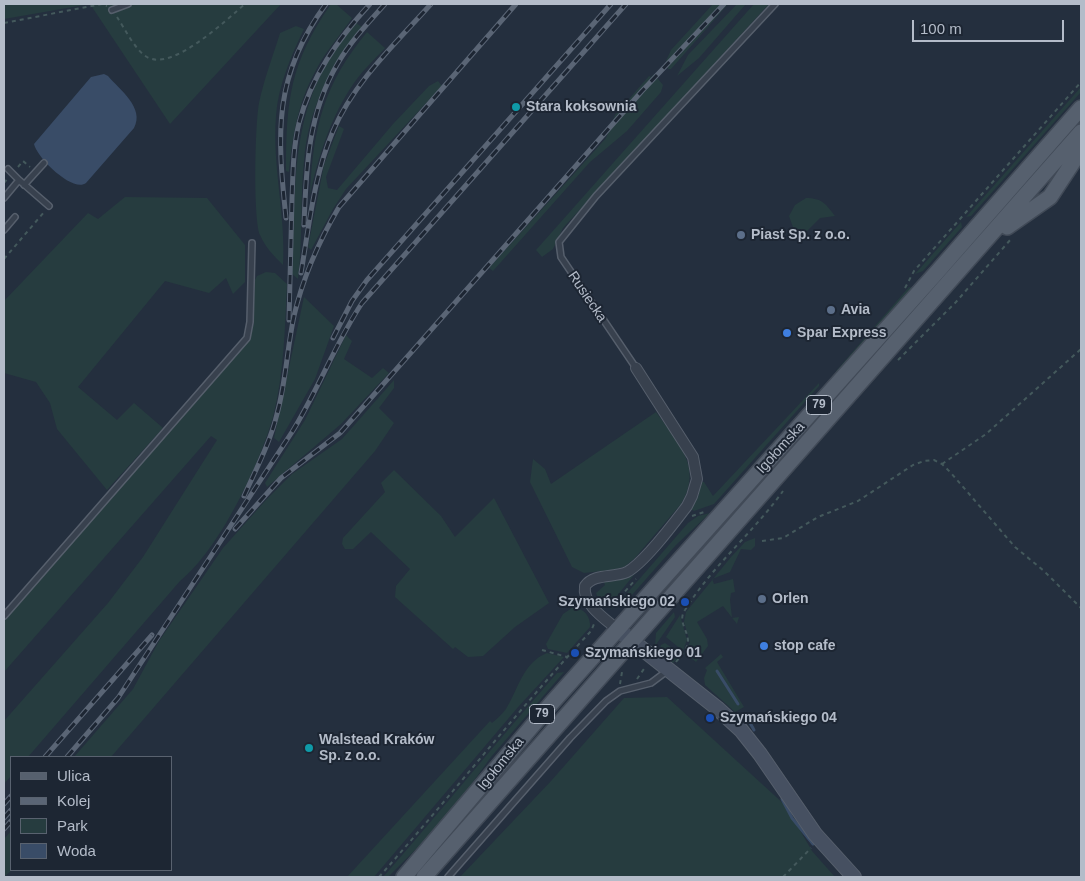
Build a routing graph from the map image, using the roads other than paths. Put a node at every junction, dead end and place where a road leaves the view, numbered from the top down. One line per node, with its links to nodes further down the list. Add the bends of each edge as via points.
1 (128, 4): 3 (lane)
2 (775, 4): 17 (lane, Rusiecka, via 596,196 559,242 561,257)
3 (112, 10)
4 (1081, 108): 19 (main road, Igołomska / 79, via 869,350)
5 (1081, 132): 16 (main road, Igołomska / 79)
6 (1081, 150): 16 (main road, via 1050,197 1018,218)
7 (44, 163): 10 (lane)
8 (8, 169): 9 (lane)
9 (19, 180): 10 (lane); 11 (lane)
10 (24, 185): 12 (lane)
11 (4, 198)
12 (49, 206)
13 (15, 217): 14 (lane)
14 (4, 230)
15 (252, 243): 18 (lane, via 247,338)
16 (969, 259): 20 (main road, Igołomska / 79)
17 (636, 368): 19 (street, Rusiecka, via 693,457 695,488 687,506 638,564 621,574 590,581 585,586 584,592 593,607)
18 (4, 616)
19 (617, 629): 20 (street); 22 (main road, Igołomska / 79)
20 (633, 641): 21 (street); 23 (main road, Igołomska / 79)
21 (670, 669): 24 (lane, via 656,681 624,689 611,697 570,738); 25 (street, via 741,730 821,840)
22 (404, 877)
23 (424, 877)
24 (448, 877)
25 (854, 877)

